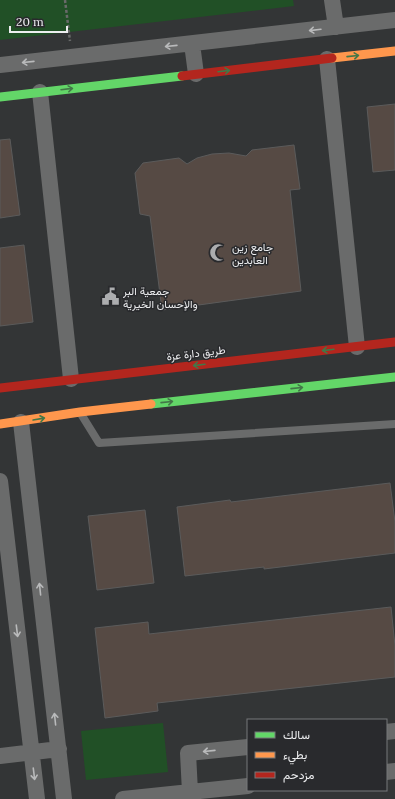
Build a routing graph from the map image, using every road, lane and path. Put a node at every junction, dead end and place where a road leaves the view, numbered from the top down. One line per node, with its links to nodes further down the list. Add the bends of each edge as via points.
1 (65, 0): 7 (path)
2 (332, 0): 4 (street)
3 (395, 20): 4 (street)
4 (336, 27): 5 (street, one-way to 5)
5 (192, 44): 7 (street, one-way to 7); 10 (street)
6 (395, 52): 8 (main road, one-way to 6)
7 (72, 57): 9 (street, one-way to 9)
8 (327, 59): 10 (main road, one-way to 8); 14 (street)
9 (0, 65)
10 (196, 74): 11 (main road, one-way to 10)
11 (40, 92): 12 (main road); 16 (street)
12 (0, 97)
13 (395, 342): 14 (main road, طريق دارة عزة)
14 (357, 346): 16 (main road, طريق دارة عزة, one-way to 16)
15 (395, 377): 18 (main road, one-way to 15)
16 (71, 379): 17 (main road, طريق دارة عزة)
17 (0, 388)
18 (80, 412): 19 (main road, one-way to 18); 21 (lane, via 99,443)
19 (21, 422): 20 (main road); 24 (street, one-way to 19)
20 (0, 424)
21 (395, 424)
22 (0, 481): 25 (street, one-way to 25)
23 (247, 747): 28 (street, one-way to 28, via 188,753)
24 (59, 749): 25 (street); 30 (street)
25 (31, 752): 26 (street); 29 (street, one-way to 29)
26 (0, 756)
27 (247, 786): 28 (street)
28 (190, 792): 31 (street)
29 (37, 799)
30 (64, 799)
31 (123, 799)

